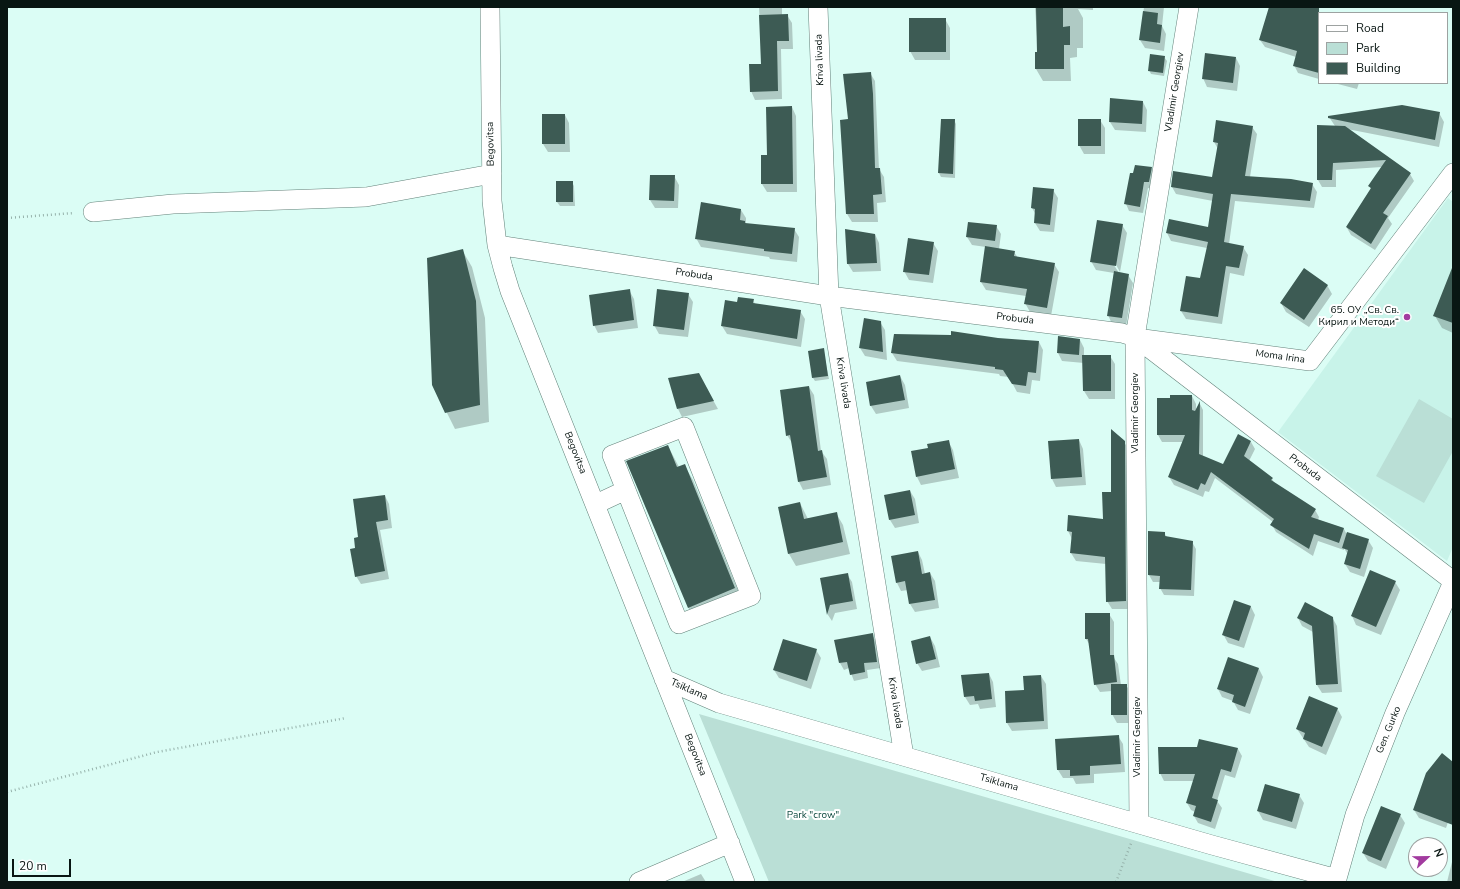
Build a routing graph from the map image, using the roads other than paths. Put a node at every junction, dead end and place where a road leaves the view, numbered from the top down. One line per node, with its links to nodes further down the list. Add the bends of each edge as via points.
1 (490, 7): 5 (street, Begovitsa)
2 (818, 7): 8 (street, Kriva livada)
3 (1189, 7): 9 (street, Vladimir Georgiev)
4 (1453, 173): 9 (street, Moma Irina, via 1310,361)
5 (492, 174): 6 (street, via 366,197 173,204); 7 (street, Begovitsa)
6 (93, 212)
7 (497, 245): 8 (street, Probuda); 11 (street, Begovitsa, via 510,291)
8 (828, 296): 9 (street, Probuda, via 1122,333); 15 (street, Kriva livada)
9 (1135, 338): 12 (street, Probuda); 16 (street, Vladimir Georgiev)
10 (626, 490): 10 (street, via 679,624 751,596 684,427 612,455); 11 (street)
11 (596, 504): 14 (street, Begovitsa)
12 (1453, 582): 13 (street, Gen. Gurko)
13 (1446, 617): 18 (street, Gen. Gurko, via 1395,713 1361,800)
14 (664, 679): 15 (street, Tsiklama, via 719,703); 17 (street, Begovitsa)
15 (904, 756): 16 (street, Tsiklama)
16 (1139, 824): 18 (street, Tsiklama)
17 (730, 843): 19 (street); 20 (street, Begovitsa)
18 (1337, 880)
19 (639, 882)
20 (745, 882)

